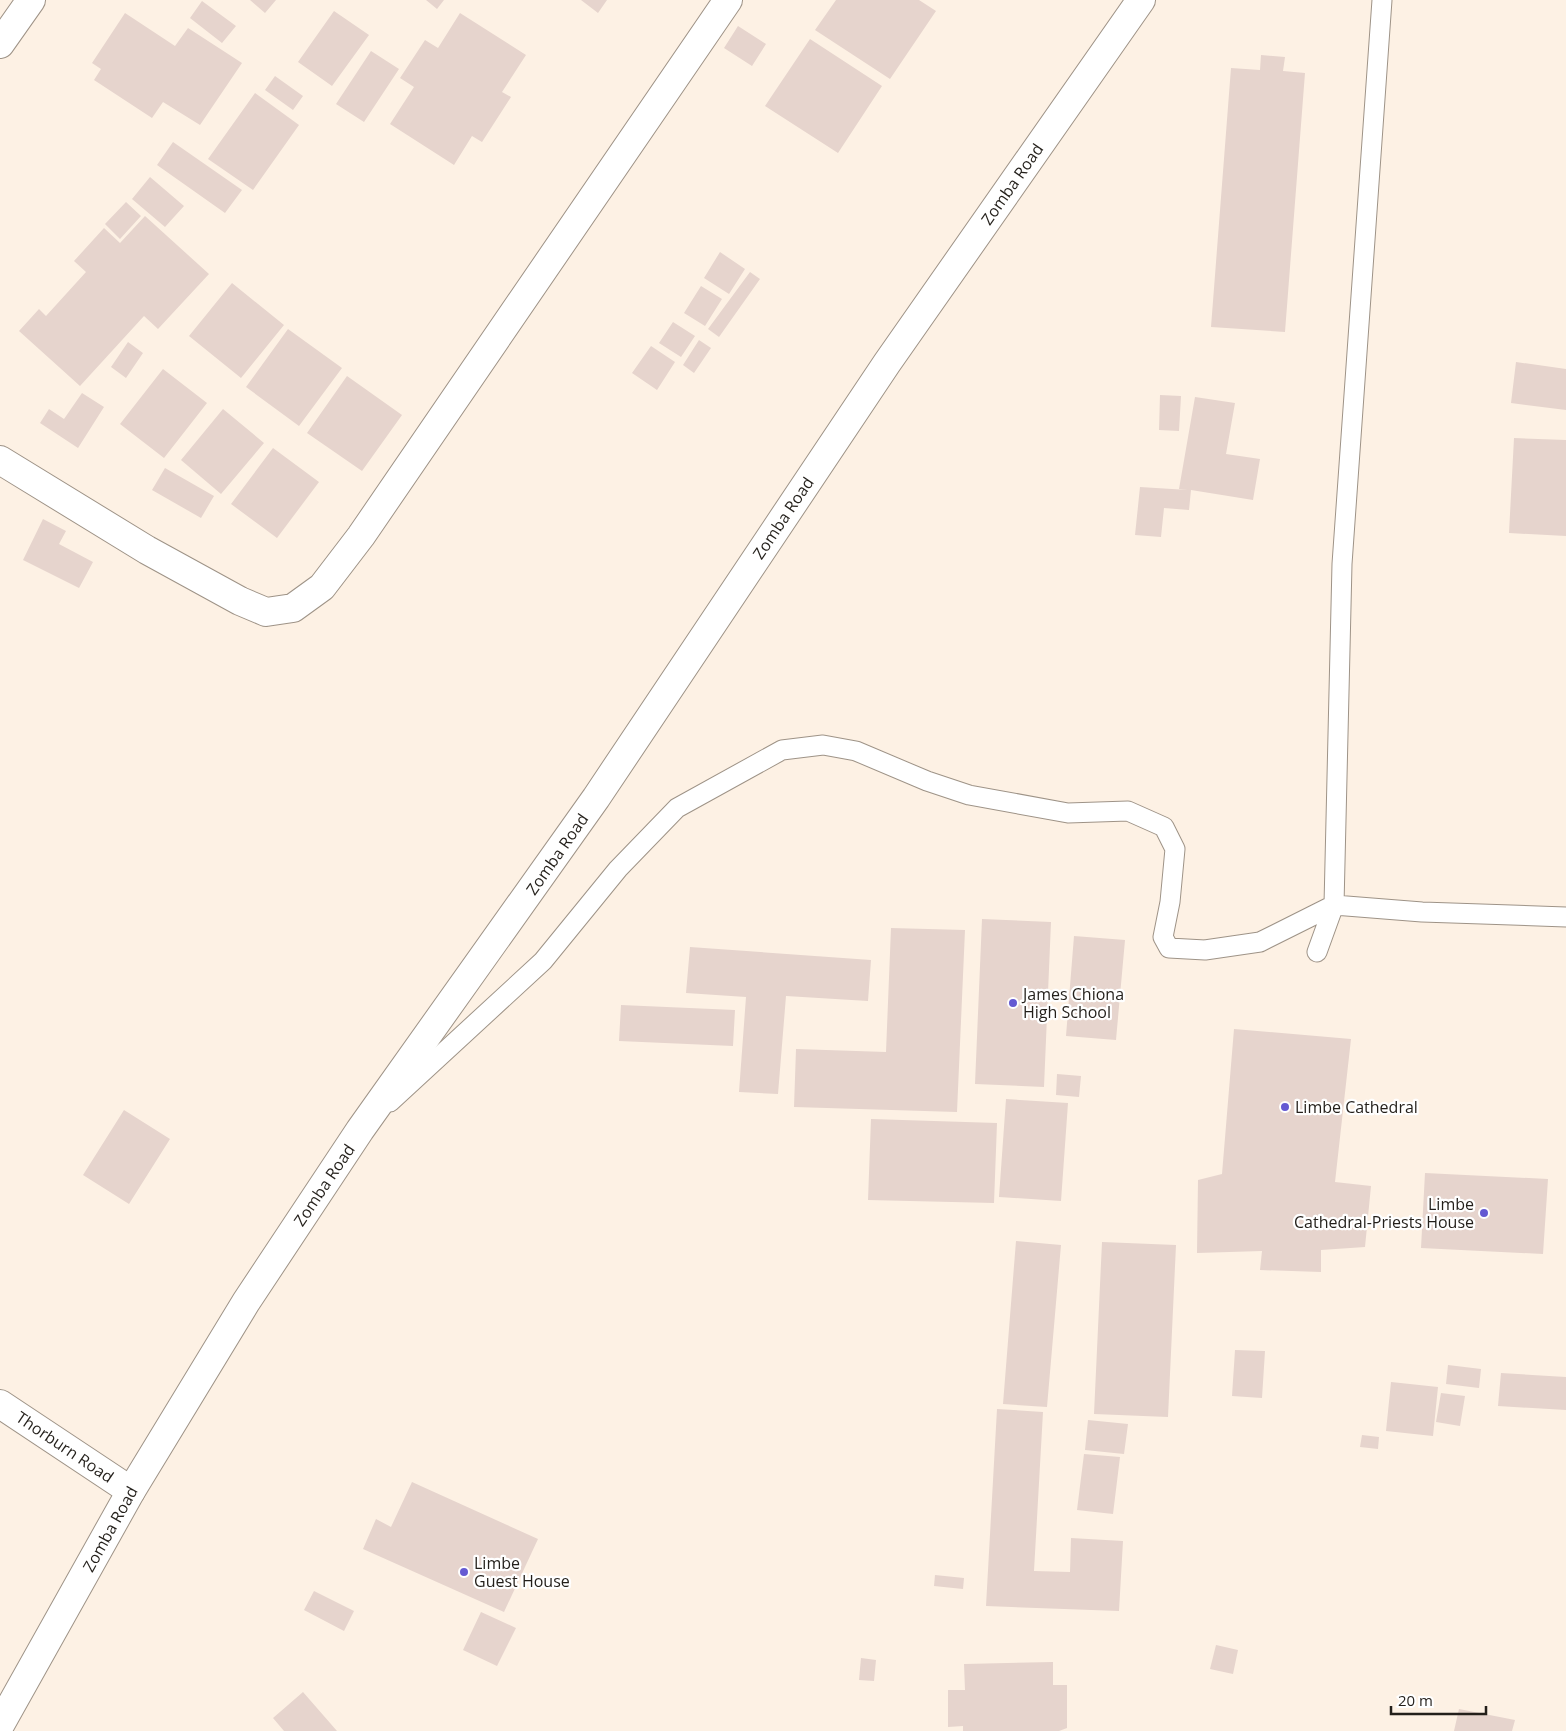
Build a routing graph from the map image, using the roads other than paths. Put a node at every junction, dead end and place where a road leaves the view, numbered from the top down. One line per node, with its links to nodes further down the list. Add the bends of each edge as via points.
1 (31, 0): 5 (main road)
2 (728, 0): 6 (main road, via 361,536 322,587 293,608 266,612 240,601 147,550)
3 (1141, 0): 10 (main road, Zomba Road, via 887,363 596,798)
4 (1382, 0): 7 (lane, via 1342,564)
5 (0, 44)
6 (0, 460)
7 (1334, 905): 8 (lane); 9 (lane); 10 (lane, via 1260,942 1205,950 1169,948 1162,937 1170,902 1175,849 1164,827 1128,811 1068,813 969,795 856,751 823,746 782,750 677,808 618,869 543,961)
8 (1566, 917)
9 (1317, 952)
10 (360, 1130): 12 (main road, Zomba Road, via 246,1302)
11 (0, 1404): 12 (main road, Thorburn Road)
12 (131, 1491): 13 (main road, Zomba Road)
13 (0, 1725)

